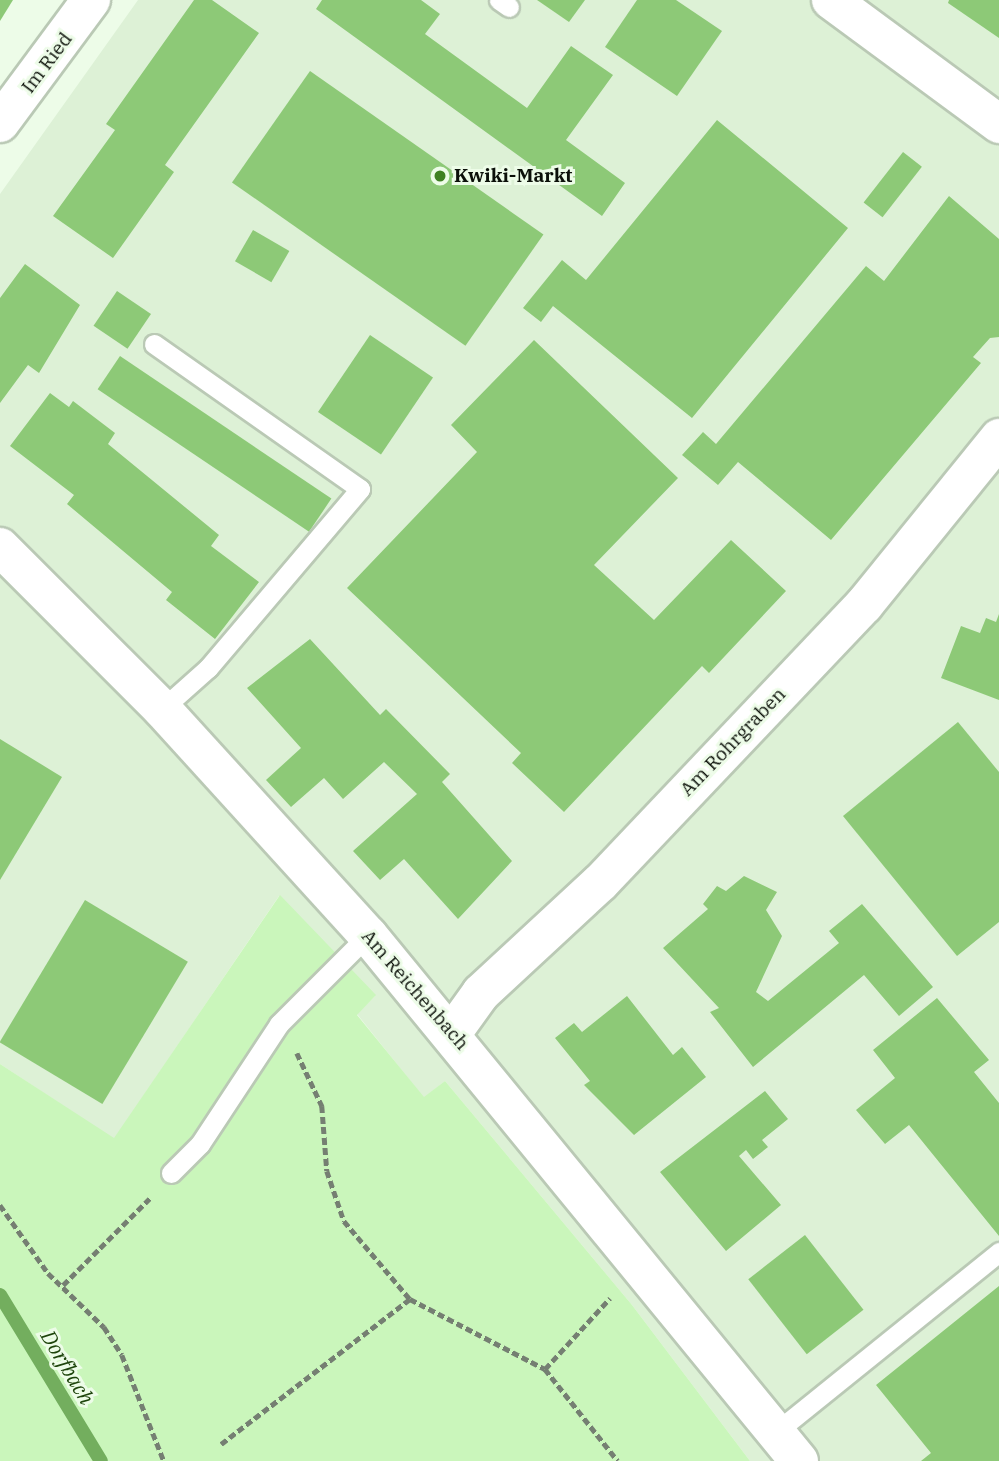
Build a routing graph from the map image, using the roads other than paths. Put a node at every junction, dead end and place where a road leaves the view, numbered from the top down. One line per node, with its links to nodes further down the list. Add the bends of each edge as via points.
1 (91, 0): 3 (street, Im Ried)
2 (831, 0): 4 (street)
3 (0, 123)
4 (999, 124)
5 (153, 344): 8 (lane, via 360,489 208,668)
6 (999, 438): 10 (street, Am Rohrgraben, via 864,605 601,882 481,993)
7 (0, 547): 8 (street, Am Reichenbach)
8 (162, 709): 9 (street, Am Reichenbach)
9 (368, 935): 10 (street, Am Reichenbach); 11 (lane, via 279,1024 200,1144)
10 (453, 1032): 13 (street, Am Reichenbach)
11 (171, 1174)
12 (999, 1252): 13 (lane)
13 (776, 1432): 14 (street, Am Reichenbach)
14 (799, 1461)

